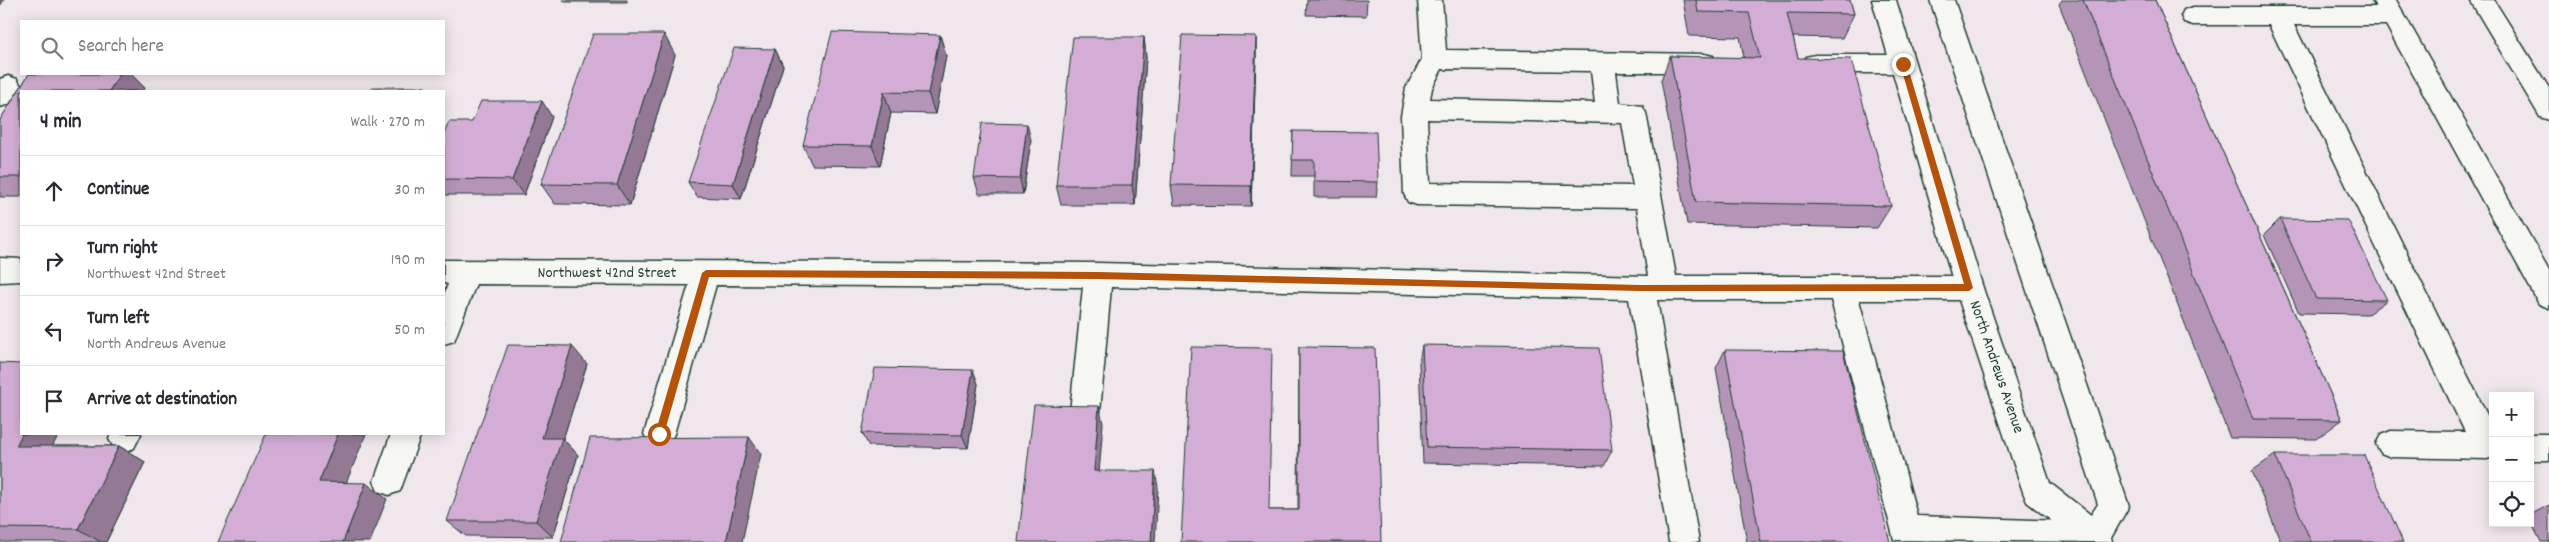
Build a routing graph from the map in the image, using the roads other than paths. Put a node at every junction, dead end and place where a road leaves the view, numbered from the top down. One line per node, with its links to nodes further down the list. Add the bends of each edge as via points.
1 (1430, 0): 8 (street)
2 (1884, 0): 12 (street, North Andrews Avenue)
3 (1942, 0): 34 (street, via 2114,506)
4 (2482, 0): 14 (street)
5 (2389, 8): 7 (street); 23 (street)
6 (2193, 16): 7 (street)
7 (2277, 16): 29 (street)
8 (1434, 59): 9 (street); 13 (street, via 1420,88)
9 (1602, 62): 10 (street); 15 (street)
10 (1731, 63)
11 (1790, 63): 12 (street)
12 (1903, 64): 22 (street, North Andrews Avenue)
13 (1415, 109): 15 (street); 16 (street, via 1417,194)
14 (2549, 110)
15 (1609, 112): 16 (street, via 1633,113)
16 (1648, 197): 20 (street)
17 (455, 272): 18 (street, Northwest 42nd Street); 24 (street)
18 (706, 273): 19 (street, Northwest 42nd Street); 26 (street)
19 (1098, 275): 20 (street, Northwest 42nd Street); 25 (street)
20 (1653, 287): 21 (street, Northwest 42nd Street); 35 (street)
21 (1842, 288): 22 (street, Northwest 42nd Street); 34 (street, via 1905,530)
22 (1969, 288): 34 (street, North Andrews Avenue, via 2038,492)
23 (2549, 296)
24 (445, 327)
25 (1085, 412)
26 (659, 434)
27 (406, 435): 33 (street)
28 (2391, 444): 30 (street)
29 (2489, 444)
30 (2489, 446)
31 (2534, 447): 32 (street)
32 (2549, 447)
33 (389, 480)
34 (2096, 539)
35 (1684, 542)

